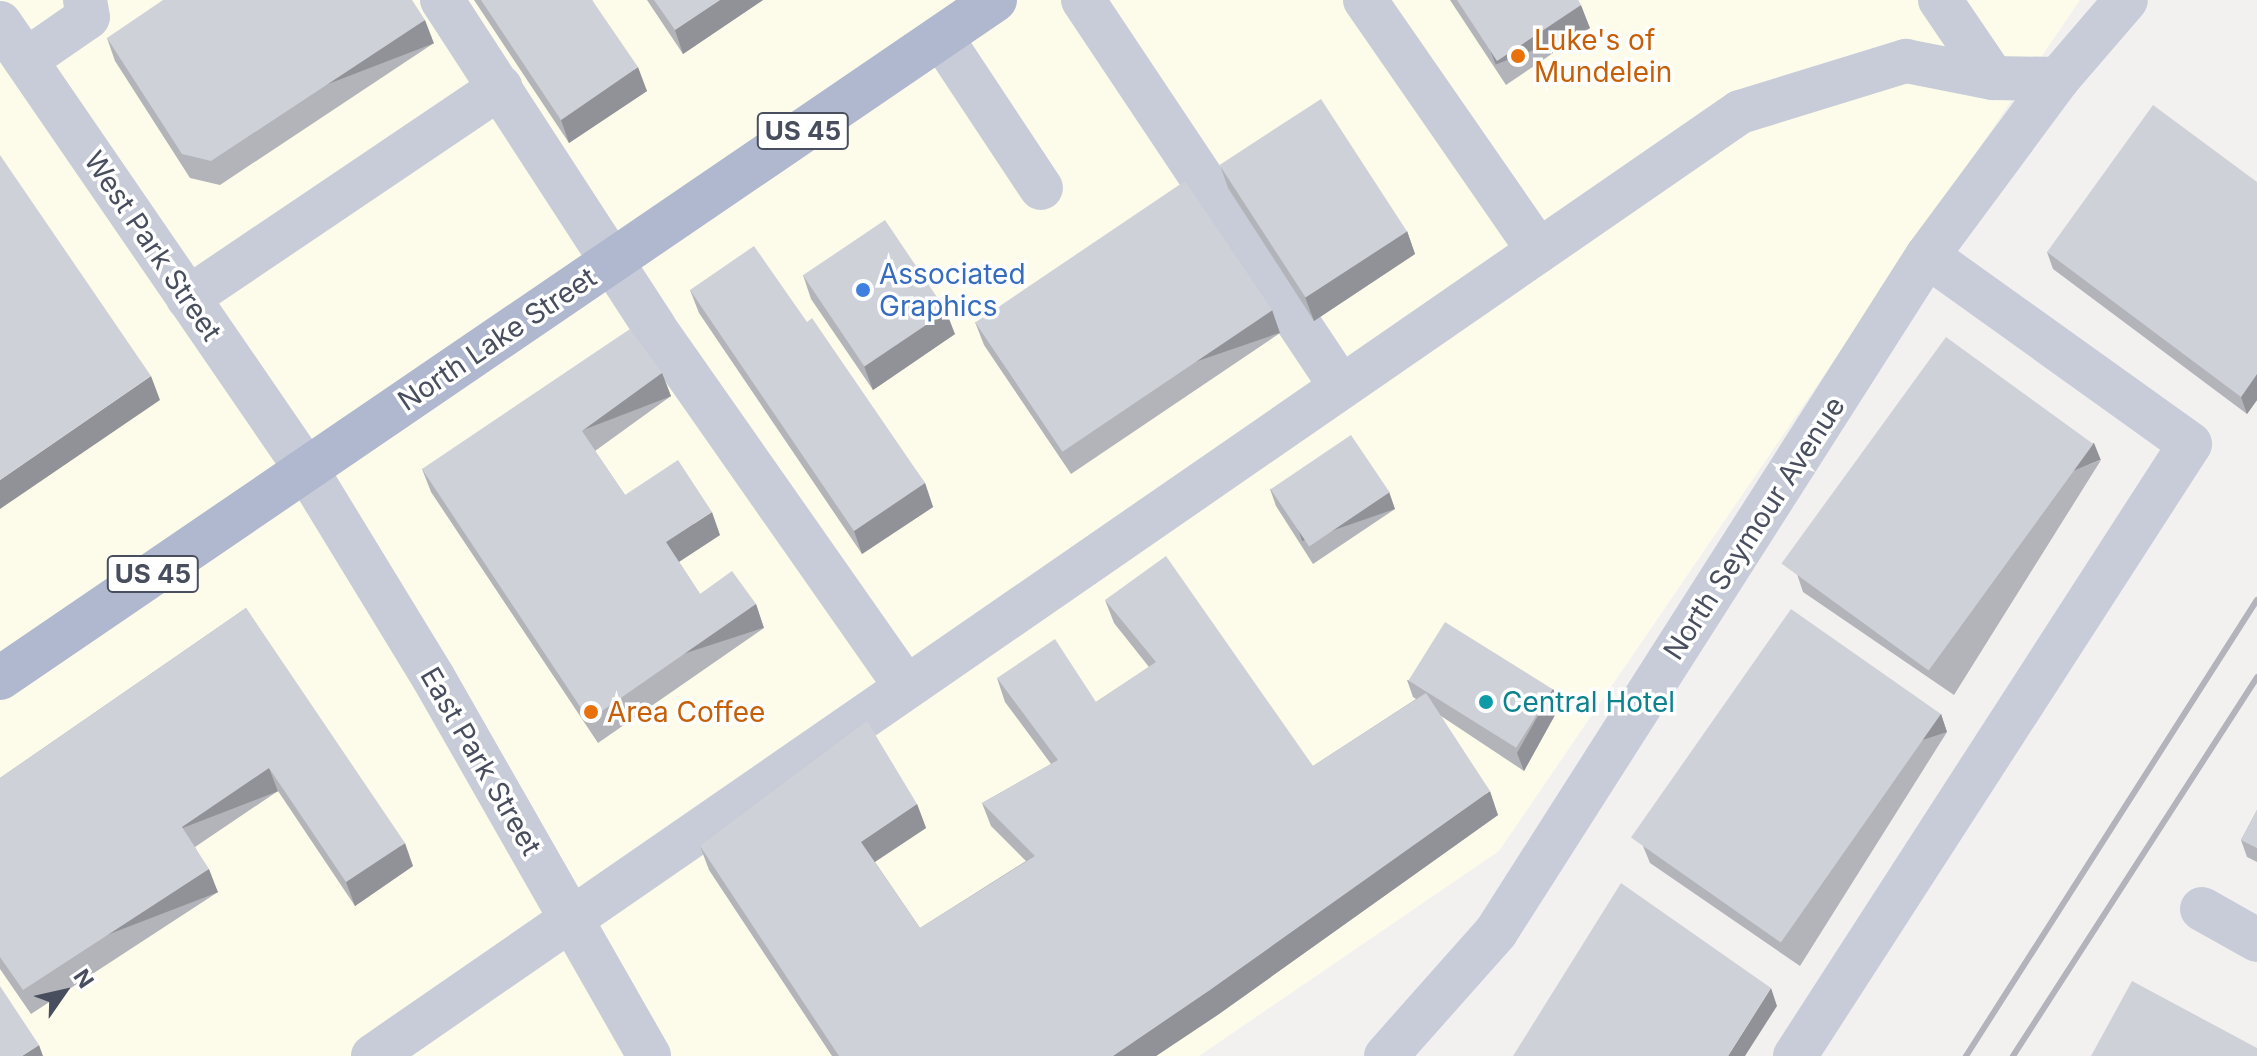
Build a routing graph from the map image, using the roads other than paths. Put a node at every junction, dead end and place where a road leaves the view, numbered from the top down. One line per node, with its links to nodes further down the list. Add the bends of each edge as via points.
1 (85, 0): 10 (street, via 88,17)
2 (442, 0): 13 (street)
3 (995, 0): 9 (main road, North Lake Street / US 45)
4 (1083, 0): 19 (street)
5 (1365, 0): 15 (street)
6 (1940, 0): 11 (street)
7 (2126, 0): 12 (street, North Seymour Avenue)
8 (0, 23): 10 (street, West Park Street)
9 (941, 37): 14 (street); 17 (main road, North Lake Street / US 45)
10 (26, 60): 18 (street, West Park Street)
11 (1993, 78): 12 (street); 15 (street, via 1906,61 1740,112)
12 (2058, 79): 16 (street, North Seymour Avenue)
13 (501, 87): 17 (street); 18 (street)
14 (1041, 188)
15 (1539, 251): 19 (street)
16 (1927, 256): 28 (street, North Seymour Avenue, via 1496,932); 29 (street, via 2190,444)
17 (611, 261): 20 (main road, North Lake Street / US 45); 22 (street)
18 (188, 298): 20 (street, West Park Street)
19 (1341, 387): 22 (street)
20 (306, 469): 21 (main road, North Lake Street / US 45); 24 (street, East Park Street)
21 (0, 678)
22 (906, 687): 24 (street)
23 (2202, 909): 25 (street)
24 (571, 918): 26 (street); 27 (street, East Park Street)
25 (2257, 940)
26 (400, 1049)
27 (649, 1056)
28 (1386, 1056)
29 (1795, 1056)

